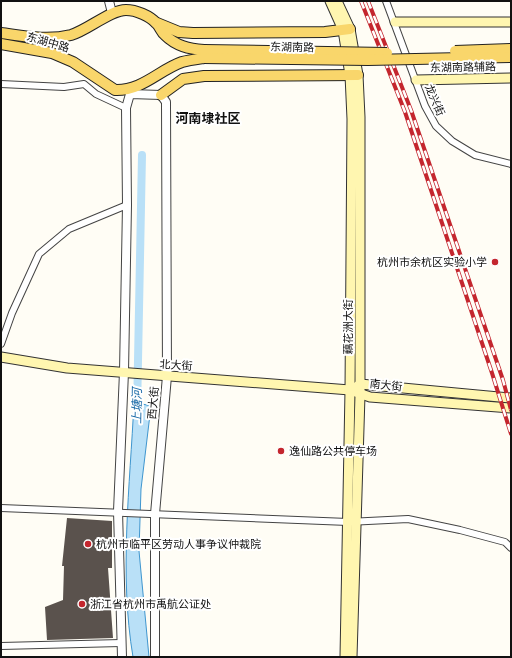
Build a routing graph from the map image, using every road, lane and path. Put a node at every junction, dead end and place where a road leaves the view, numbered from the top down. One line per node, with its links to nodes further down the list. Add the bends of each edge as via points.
1 (109, 1): 5 (street)
2 (330, 1): 9 (main road, 藕花洲大街)
3 (337, 1): 9 (main road, 藕花洲大街)
4 (386, 1): 6 (street, 龙兴街)
5 (112, 13): 8 (main road, via 126,10 147,15); 10 (main road, 东湖中路, via 96,24 71,34 47,39)
6 (395, 22): 7 (main road); 18 (street, 龙兴街)
7 (511, 22)
8 (157, 23): 9 (main road, via 179,32 193,33 325,32); 13 (main road, 东湖南路, via 164,35 188,49)
9 (346, 29): 16 (main road, 藕花洲大街)
10 (1, 33)
11 (1, 44): 15 (main road, 东湖中路, via 52,53)
12 (511, 49): 13 (main road, 东湖南路, bridge, via 392,53)
13 (204, 54): 14 (main road, 东湖南路, bridge, via 368,60); 20 (main road, 东湖南路, via 183,62)
14 (511, 57)
15 (85, 70): 20 (main road, 东湖南路, via 114,90)
16 (354, 75): 21 (main road, via 204,76 183,79); 29 (main road, 藕花洲大街); 30 (main road, 藕花洲大街)
17 (511, 78): 18 (main road, 东湖南路辅路)
18 (416, 80): 23 (street, 龙兴街, via 425,106 436,126 452,141 475,155)
19 (1, 84): 22 (street, via 64,87 84,84 96,94)
20 (129, 91): 21 (street); 22 (street)
21 (164, 99): 28 (street, 西大街)
22 (126, 108): 24 (street)
23 (511, 164)
24 (127, 205): 25 (street, via 69,229 38,254); 27 (street)
25 (1, 344)
26 (1, 356): 27 (main road, 北大街, via 67,368)
27 (124, 372): 28 (main road, 北大街); 35 (street)
28 (166, 376): 30 (main road, 北大街); 36 (street, 西大街)
29 (360, 384): 30 (main road, 南大街); 31 (main road, 藕花洲大街); 32 (main road, 南大街)
30 (350, 390): 31 (main road, 南大街); 37 (main road, 藕花洲大街)
31 (360, 394): 33 (main road, 南大街); 37 (main road, 藕花洲大街)
32 (511, 398)
33 (511, 408)
34 (1, 508): 35 (street)
35 (118, 511): 36 (street); 39 (street)
36 (155, 514): 37 (street); 42 (street, 西大街)
37 (352, 522): 38 (street, via 408,519 505,542); 43 (main road, 藕花洲大街); 44 (main road, 藕花洲大街)
38 (511, 548)
39 (121, 643): 40 (street); 41 (street)
40 (1, 646)
41 (122, 657)
42 (155, 657)
43 (344, 657)
44 (352, 657)

